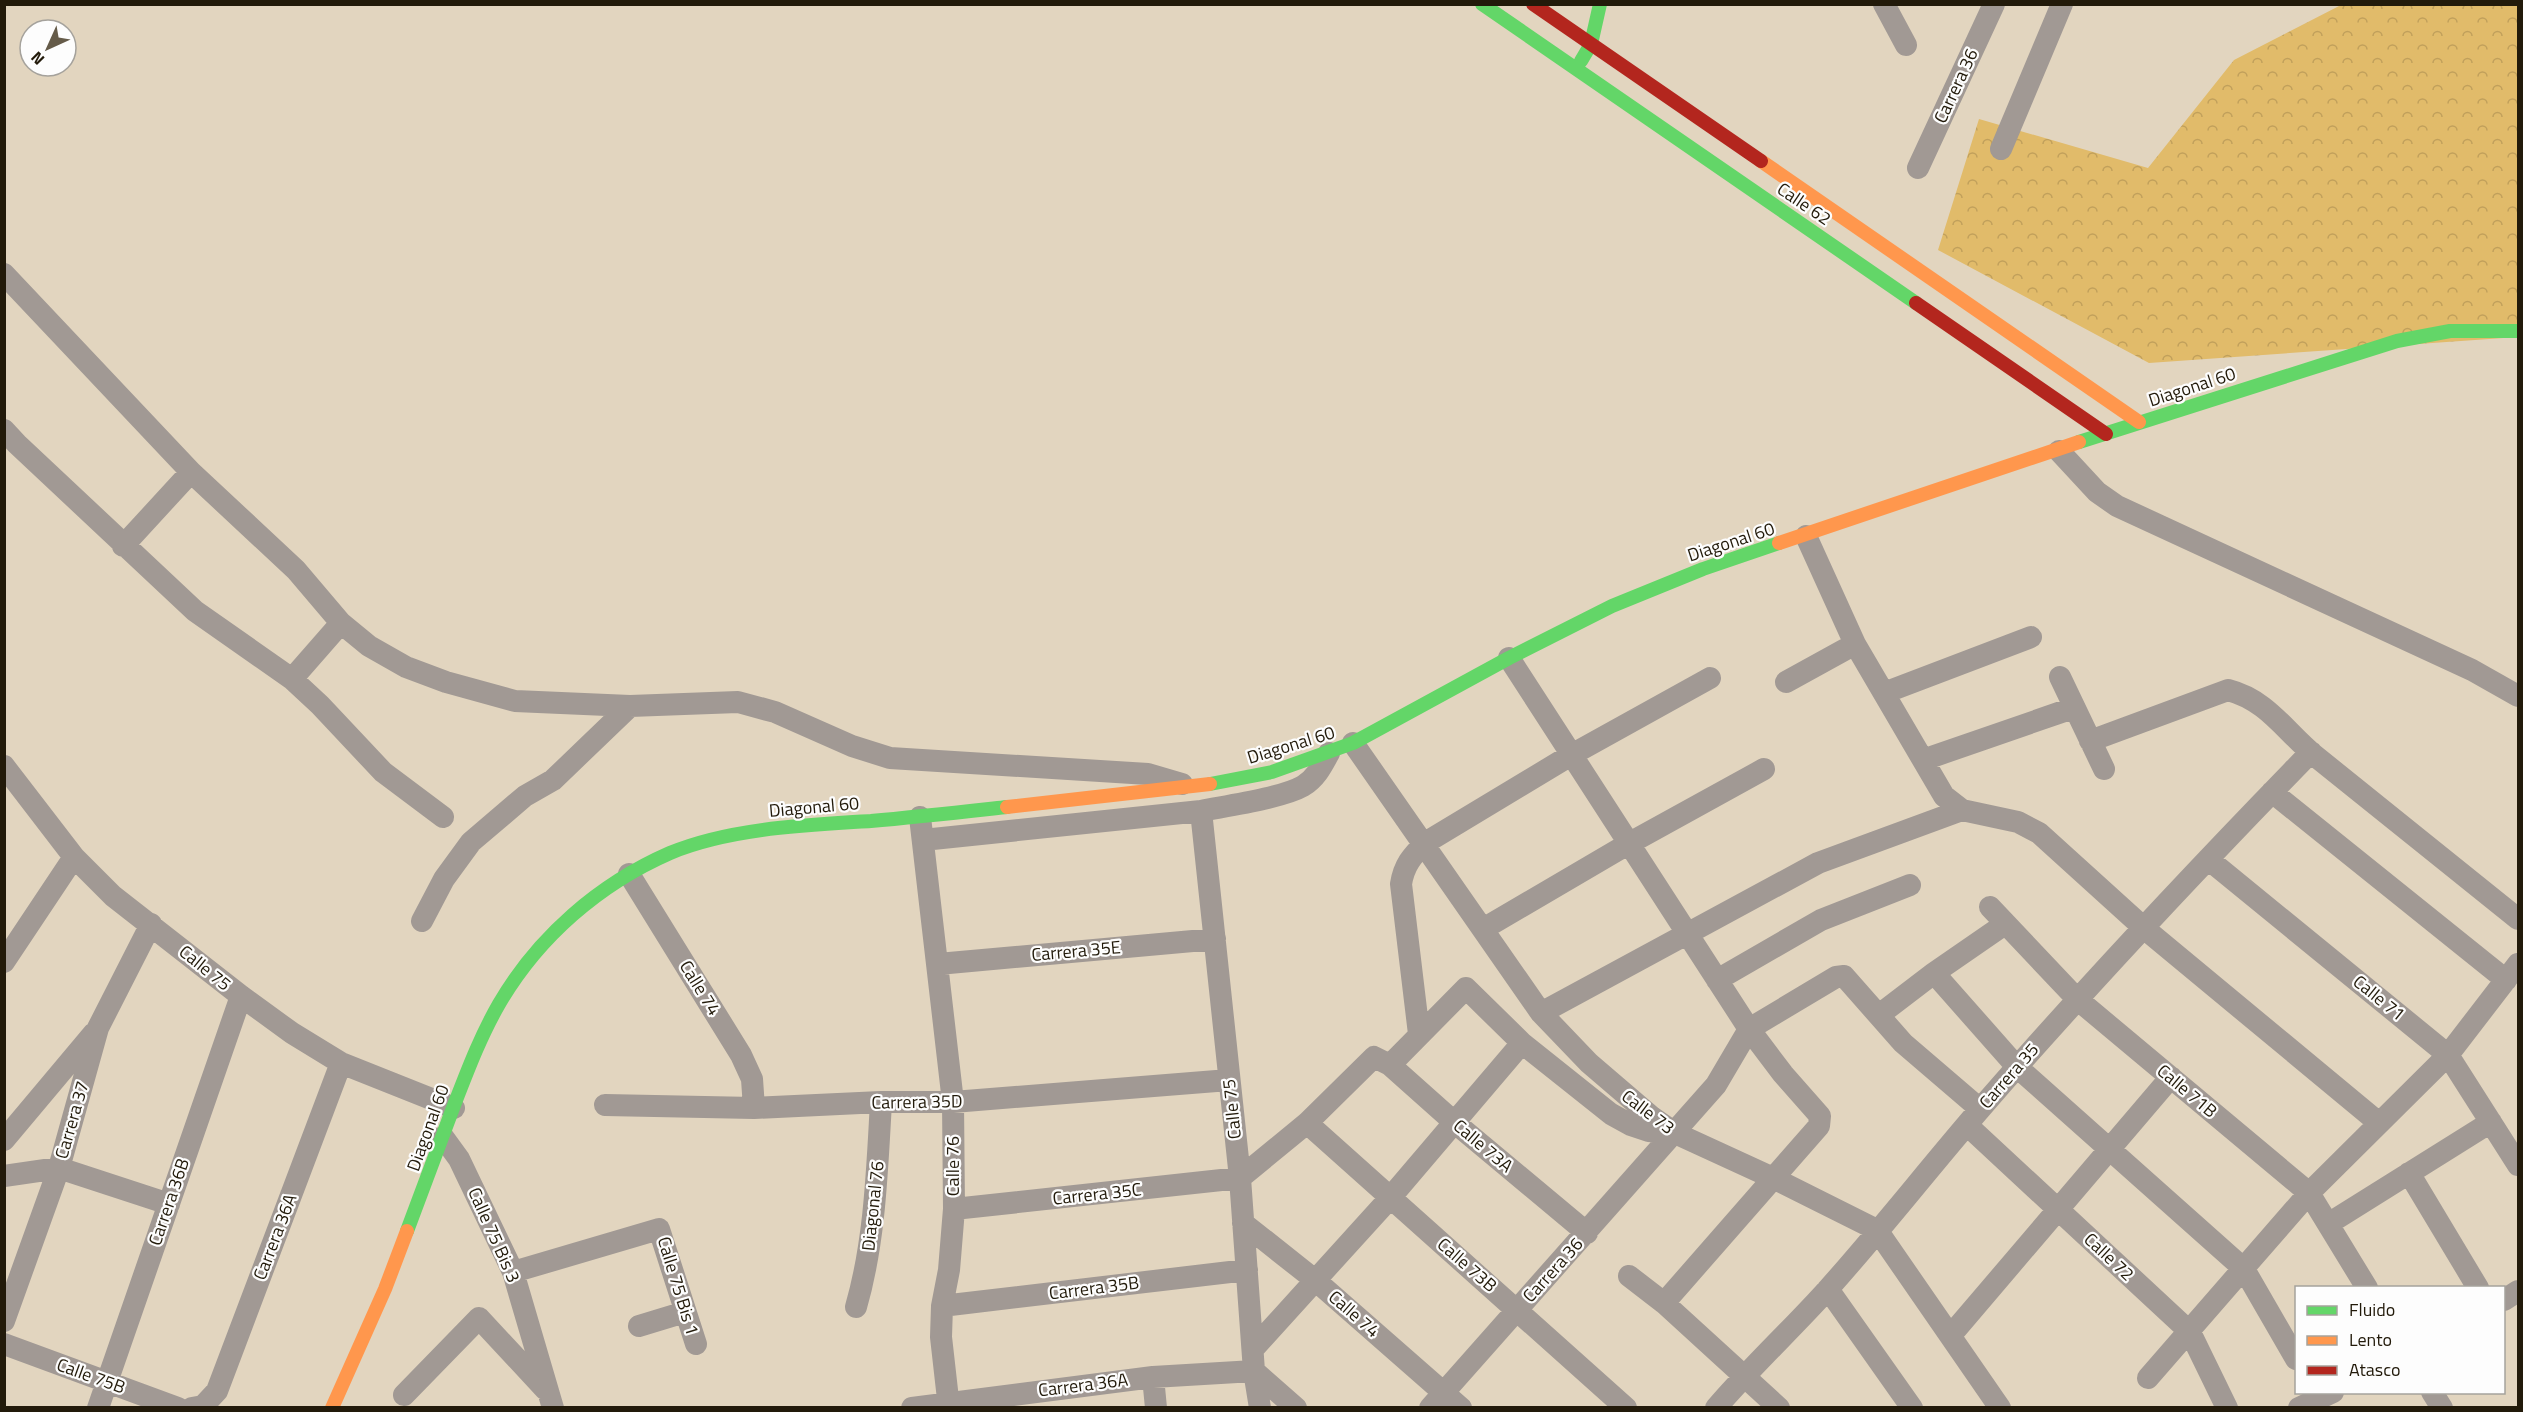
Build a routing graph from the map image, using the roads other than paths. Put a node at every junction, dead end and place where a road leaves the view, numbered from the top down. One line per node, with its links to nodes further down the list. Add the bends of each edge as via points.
1 (1482, 4): 9 (main road, Calle 62)
2 (1533, 4): 7 (main road, Calle 62)
3 (1600, 4): 7 (main road)
4 (1884, 4): 8 (street)
5 (1994, 4): 11 (street, Carrera 36)
6 (2062, 4): 10 (street)
7 (1591, 44): 9 (main road); 14 (main road, Calle 62)
8 (1906, 45)
9 (1576, 70): 16 (main road, Calle 62)
10 (2001, 149)
11 (1918, 168)
12 (4, 274): 18 (street)
13 (2518, 331): 14 (main road, Diagonal 60, via 2450,331 2397,341)
14 (2139, 422): 16 (main road, Diagonal 60)
15 (4, 429): 20 (street)
16 (2106, 434): 17 (main road, Diagonal 60)
17 (2059, 451): 19 (main road, Diagonal 60); 30 (street, via 2097,492 2117,506 2472,670)
18 (191, 472): 20 (street); 21 (street, via 296,570)
19 (1806, 536): 23 (street); 24 (main road, Diagonal 60, via 1654,588)
20 (123, 546): 27 (street, via 195,611)
21 (341, 623): 27 (street); 31 (street, via 369,646 406,667 446,682 515,700)
22 (2031, 638): 29 (street)
23 (1855, 644): 28 (street); 29 (street)
24 (1509, 658): 34 (main road, Diagonal 60); 37 (street)
25 (2060, 677): 32 (street)
26 (1710, 678): 37 (street)
27 (292, 679): 46 (street, via 383,772)
28 (1786, 682)
29 (1884, 693): 38 (street)
30 (2518, 696)
31 (630, 706): 42 (street, via 738,702 775,712 852,747 890,758 1148,774); 57 (street, via 553,780 525,796 471,842 444,879)
32 (2073, 708): 33 (street); 38 (street)
33 (2090, 741): 35 (street, via 2228,690 2245,694 2267,710); 40 (street)
34 (1353, 743): 36 (main road, Diagonal 60); 49 (street, Calle 73)
35 (2311, 752): 43 (street, Carrera 35); 56 (street)
36 (1329, 753): 42 (main road, Diagonal 60, via 1272,772); 45 (street, via 1314,777 1294,790)
37 (1571, 755): 49 (street); 50 (street)
38 (1923, 760): 44 (street, via 1944,796)
39 (1764, 769): 50 (street)
40 (2104, 769)
41 (6, 773): 51 (street, Calle 75)
42 (1192, 787): 47 (main road, Diagonal 60)
43 (2272, 792): 52 (street, Carrera 35); 66 (street)
44 (1962, 810): 61 (street, via 2018,822 2039,833); 62 (street, via 1818,864)
45 (1201, 811): 48 (street); 63 (street, Calle 75)
46 (443, 817)
47 (920, 817): 48 (street, Calle 76); 53 (main road, Diagonal 60, via 781,827 741,834 671,853)
48 (923, 840): 65 (street, Calle 76)
49 (1425, 843): 60 (street, Calle 73); 75 (street, via 1403,869 1401,884)
50 (1629, 844): 60 (street); 62 (street)
51 (74, 857): 58 (street, Calle 75, via 113,896); 64 (street)
52 (2208, 859): 61 (street, Carrera 35); 77 (street, Calle 71)
53 (629, 874): 86 (main road, Diagonal 60, via 586,903 525,965 480,1042); 87 (street, Calle 74, via 741,1055 752,1079)
54 (1910, 885): 68 (street, via 1821,920)
55 (1990, 907): 59 (street, Calle 71B)
56 (2518, 919)
57 (422, 921)
58 (151, 924): 69 (street, Calle 75); 73 (street, Carrera 37)
59 (2006, 924): 67 (street); 70 (street, Calle 71B)
60 (1483, 929): 71 (street, Calle 73)
61 (2145, 929): 70 (street, Carrera 35); 92 (street)
62 (1687, 934): 68 (street); 71 (street)
63 (1215, 939): 65 (street, Carrera 35E); 82 (street, Calle 75)
64 (4, 962)
65 (938, 964): 84 (street, Calle 76)
66 (2512, 972): 77 (street)
67 (1934, 973): 72 (street); 80 (street)
68 (1717, 980): 74 (street)
69 (241, 996): 79 (street, Calle 75); 105 (street, Carrera 36B)
70 (2077, 999): 80 (street, Carrera 35); 81 (street, Calle 71B)
71 (1541, 1013): 93 (street, Calle 73, via 1609,1082)
72 (1879, 1016): 74 (street, Calle 72, via 1844,976 1836,976); 88 (street, Calle 72)
73 (98, 1028): 95 (street); 98 (street, Carrera 37)
74 (1749, 1029): 93 (street, Carrera 36, via 1716,1085); 102 (street, via 1820,1116 1819,1126)
75 (1419, 1034): 76 (street, via 1466,988); 78 (street)
76 (1522, 1043): 89 (street); 93 (street, via 1611,1114 1649,1131)
77 (2448, 1054): 90 (street, Calle 71); 92 (street)
78 (1386, 1062): 89 (street, Calle 73A); 91 (street, via 1374,1058)
79 (341, 1063): 86 (street, Calle 75); 147 (street, Carrera 36A, via 217,1391)
80 (2018, 1067): 88 (street, Carrera 35); 96 (street)
81 (2171, 1077): 96 (street); 103 (street, Calle 71B)
82 (1229, 1080): 84 (street, Carrera 35D); 101 (street, Calle 75)
83 (882, 1102): 84 (street, Carrera 35D); 87 (street, Carrera 35D); 124 (street, Diagonal 76, via 875,1206)
84 (953, 1102): 106 (street, Calle 76)
85 (605, 1105): 87 (street, Carrera 35D)
86 (454, 1108): 94 (main road, Diagonal 60)
87 (754, 1108)
88 (1973, 1117): 107 (street, Calle 72); 110 (street, Carrera 35)
89 (1454, 1122): 104 (street); 111 (street, Calle 73A)
90 (2491, 1122): 97 (street, Calle 71); 99 (street)
91 (1307, 1123): 101 (street); 104 (street, Calle 73B)
92 (2379, 1123): 103 (street)
93 (1675, 1133): 102 (street, Calle 73); 111 (street, Carrera 36)
94 (443, 1137): 114 (street, Calle 75 Bis 3, via 459,1159); 148 (main road, Diagonal 60, via 389,1279)
95 (4, 1140)
96 (2110, 1149): 107 (street); 112 (street)
97 (2518, 1165)
98 (59, 1168): 100 (street); 105 (street); 127 (street, Carrera 37)
99 (2409, 1173): 109 (street); 118 (street)
100 (4, 1176)
101 (1240, 1178): 106 (street, Carrera 35C); 108 (street, Calle 75)
102 (1773, 1178): 110 (street, Calle 73); 122 (street)
103 (2309, 1193): 109 (street, Calle 71B); 112 (street)
104 (1390, 1198): 116 (street); 125 (street, Calle 73B)
105 (169, 1204): 138 (street, Carrera 36B)
106 (954, 1209): 123 (street, Calle 76)
107 (2058, 1209): 129 (street, Calle 72); 130 (street)
108 (1243, 1223): 113 (street, Calle 75); 116 (street, Calle 74)
109 (2328, 1224): 117 (street, Calle 71B)
110 (1877, 1230): 119 (street, Carrera 35); 130 (street, Calle 73)
111 (1587, 1233): 125 (street, Carrera 36)
112 (2244, 1269): 129 (street); 133 (street)
113 (1247, 1270): 123 (street, Carrera 35B); 134 (street, Calle 75)
114 (513, 1272): 126 (street, Calle 75 Bis 1, via 659,1229); 143 (street, Calle 75 Bis 3)
115 (1629, 1276): 122 (street)
116 (1316, 1280): 134 (street); 142 (street, Calle 74)
117 (2366, 1286)
118 (2477, 1286)
119 (1828, 1289): 135 (street, Carrera 35); 157 (street)
120 (2518, 1291): 121 (street)
121 (2505, 1299)
122 (1664, 1303): 135 (street)
123 (942, 1306): 144 (street, Calle 76, via 941,1337)
124 (856, 1308)
125 (1517, 1309): 142 (street, Carrera 36); 154 (street, Calle 73B)
126 (685, 1312): 128 (street); 132 (street, Calle 75 Bis 1)
127 (4, 1321)
128 (639, 1326)
129 (2190, 1332): 137 (street); 159 (street, Calle 72)
130 (1951, 1335): 158 (street, Calle 73)
131 (4, 1344): 138 (street, Calle 75B)
132 (696, 1344)
133 (2295, 1357)
134 (1254, 1360): 136 (street, Carrera 36A); 151 (street, Calle 75); 152 (street)
135 (1744, 1375): 155 (street, Carrera 35); 156 (street)
136 (1153, 1377): 141 (street, Carrera 36A); 150 (street)
137 (2148, 1377)
138 (108, 1382): 145 (street, Carrera 36B); 146 (street, Calle 75B)
139 (2433, 1394): 160 (street)
140 (404, 1395): 143 (street, via 479,1318)
141 (1053, 1398): 144 (street, Carrera 36A)
142 (1437, 1400): 153 (street, Calle 74)
143 (548, 1402)
144 (949, 1406): 149 (street, Carrera 36A)
145 (98, 1407)
146 (178, 1407)
147 (198, 1407)
148 (332, 1407)
149 (912, 1407)
150 (1156, 1407)
151 (1260, 1407)
152 (1296, 1407)
153 (1461, 1407)
154 (1626, 1407)
155 (1716, 1407)
156 (1779, 1407)
157 (1912, 1407)
158 (2000, 1407)
159 (2227, 1407)
160 (2442, 1407)

